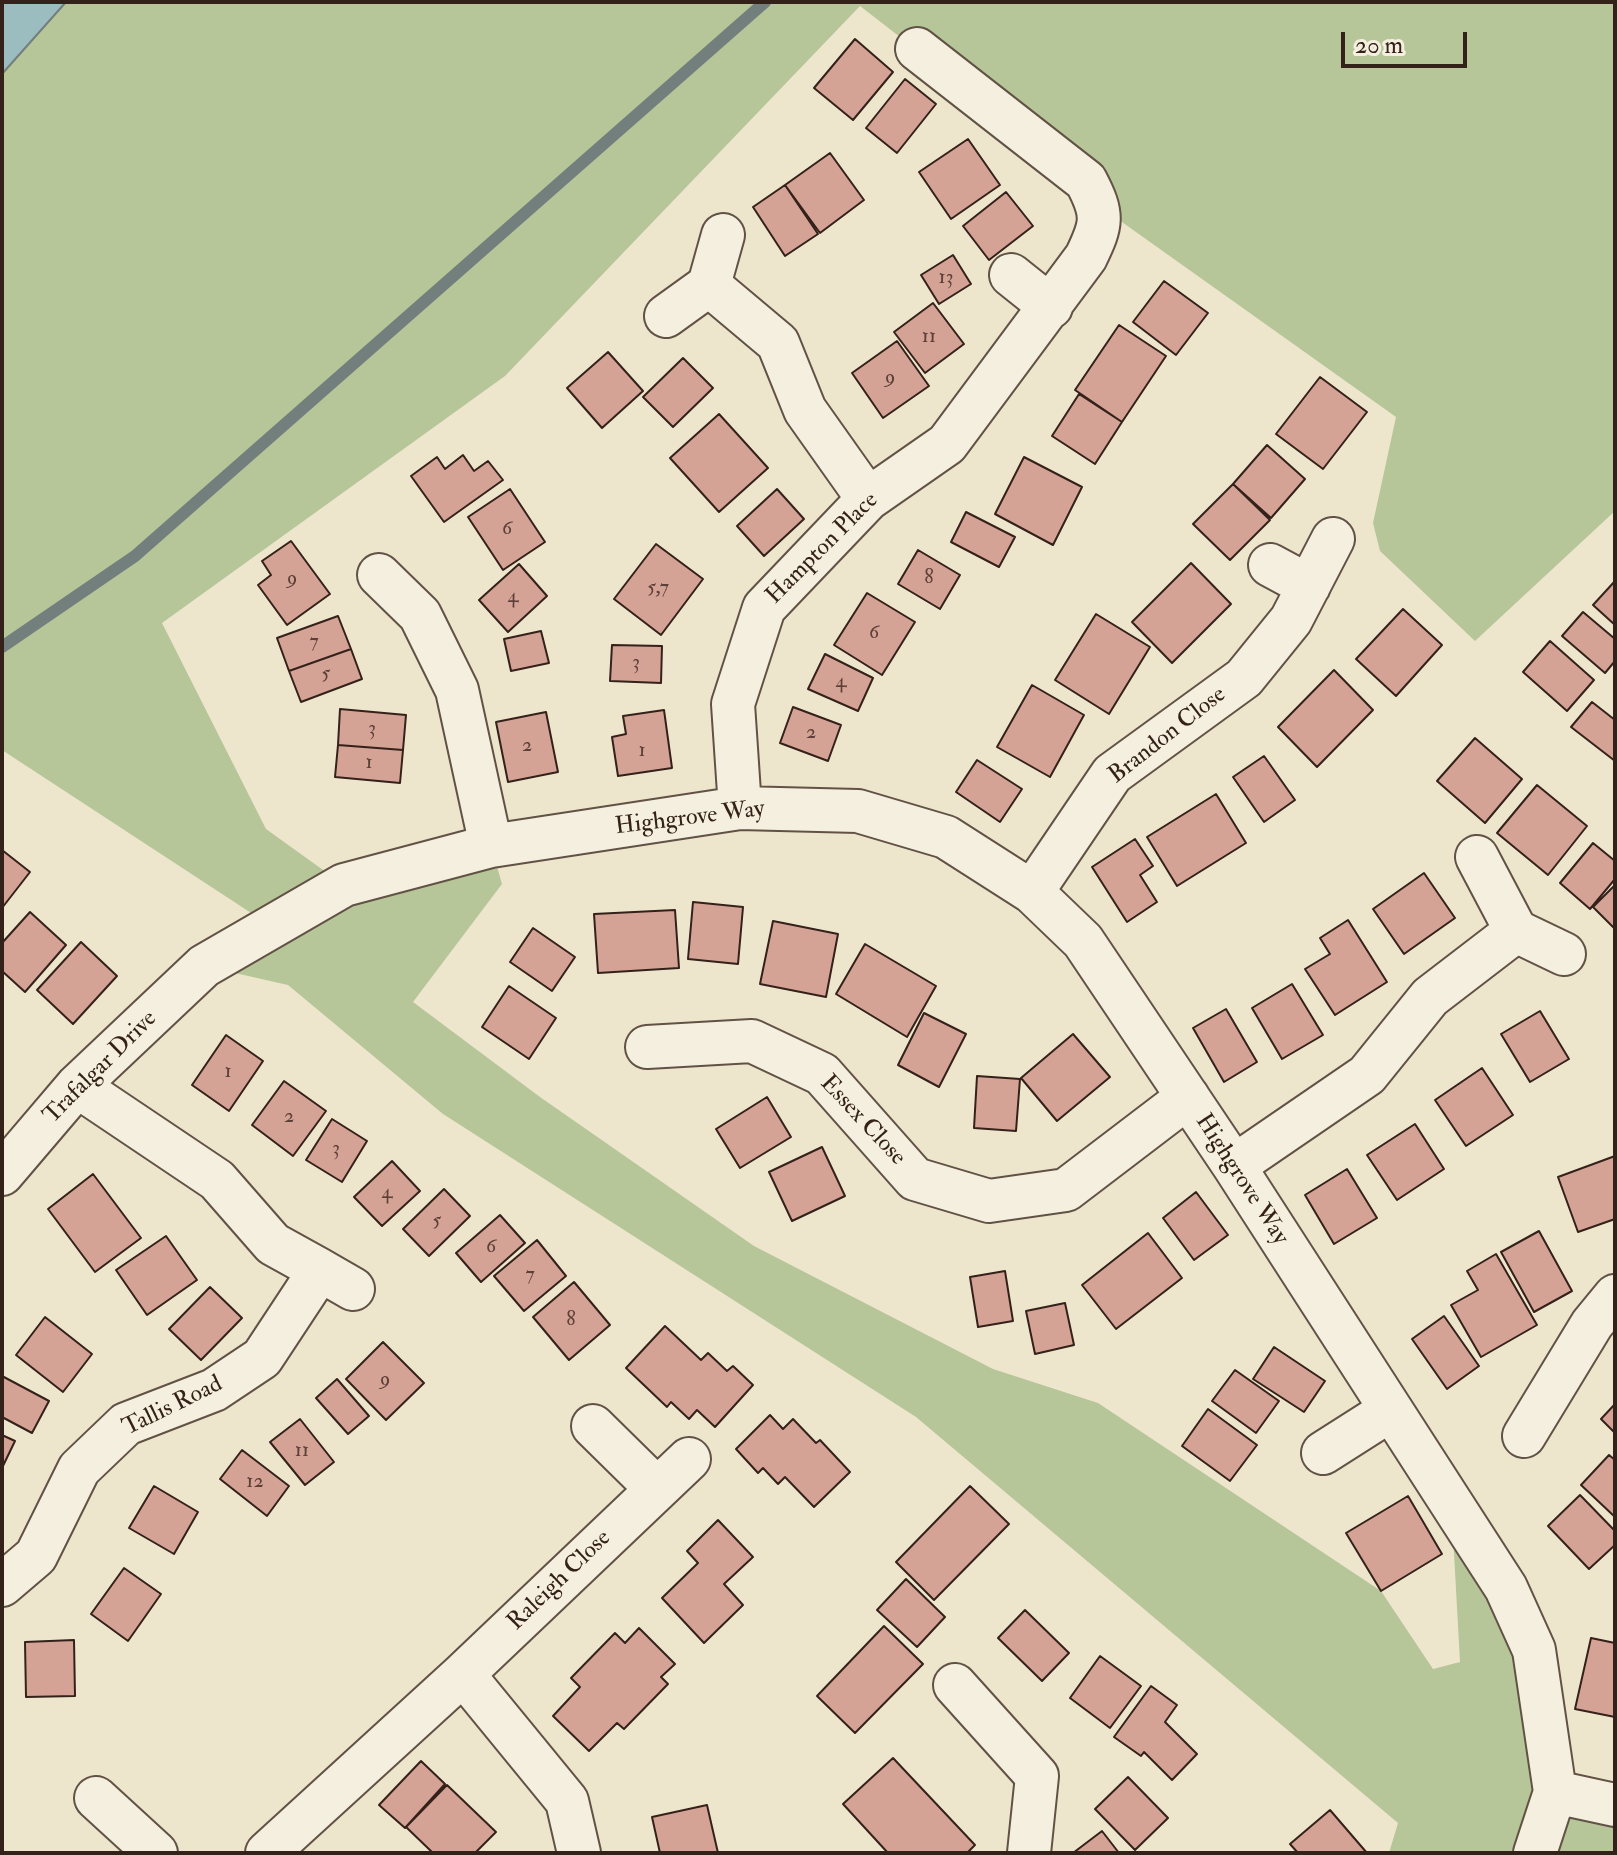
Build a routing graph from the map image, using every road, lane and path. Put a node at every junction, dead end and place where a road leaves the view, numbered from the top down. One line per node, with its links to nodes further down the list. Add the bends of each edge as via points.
1 (917, 49): 5 (street, Hampton Place, via 1086,181 1098,205 1100,227)
2 (723, 235): 4 (street)
3 (1011, 275): 5 (street)
4 (709, 285): 6 (street); 7 (street, via 778,343 805,410)
5 (1051, 307): 7 (street, Hampton Place, via 947,444)
6 (666, 316)
7 (868, 499): 12 (street, Hampton Place, via 764,608 733,704)
8 (1333, 539): 11 (street, Brandon Close)
9 (1270, 565): 11 (street)
10 (379, 575): 13 (street, via 420,615 457,690)
11 (1309, 586): 15 (street, Brandon Close, via 1291,620 1244,678 1112,774)
12 (740, 808): 13 (street, Highgrove Way); 15 (street, Highgrove Way, via 858,811 946,837)
13 (491, 846): 18 (street, Highgrove Way, via 344,885)
14 (1477, 857): 16 (street)
15 (1032, 892): 21 (street, Highgrove Way, via 1083,941)
16 (1516, 931): 17 (street); 22 (street, via 1430,997 1367,1075)
17 (1564, 954)
18 (204, 966): 20 (street, Trafalgar Drive)
19 (647, 1047): 21 (street, Essex Close, via 752,1041 822,1074 915,1179 989,1201 1066,1190)
20 (77, 1086): 23 (street, Trafalgar Drive); 31 (street, Tallis Road, via 217,1180 273,1244 337,1279 262,1358 214,1390 126,1424 79,1469 36,1556)
21 (1188, 1097): 22 (street, Highgrove Way)
22 (1234, 1166): 25 (street, Highgrove Way)
23 (2, 1174)
24 (1615, 1296): 27 (street, via 1592,1324)
25 (1389, 1411): 28 (street); 34 (street, Highgrove Way, via 1506,1588 1534,1650)
26 (593, 1426): 30 (street)
27 (1524, 1436)
28 (1323, 1453)
29 (689, 1459): 30 (street, Raleigh Close)
30 (657, 1489): 32 (street, Raleigh Close)
31 (2, 1585)
32 (463, 1674): 38 (street, Raleigh Close); 39 (street, via 567,1801)
33 (955, 1685): 40 (street, via 1037,1776)
34 (1555, 1792): 36 (street); 41 (street, Highgrove Way)
35 (96, 1798): 37 (street)
36 (1615, 1805)
37 (156, 1853)
38 (267, 1853)
39 (579, 1853)
40 (1029, 1853)
41 (1535, 1853)

